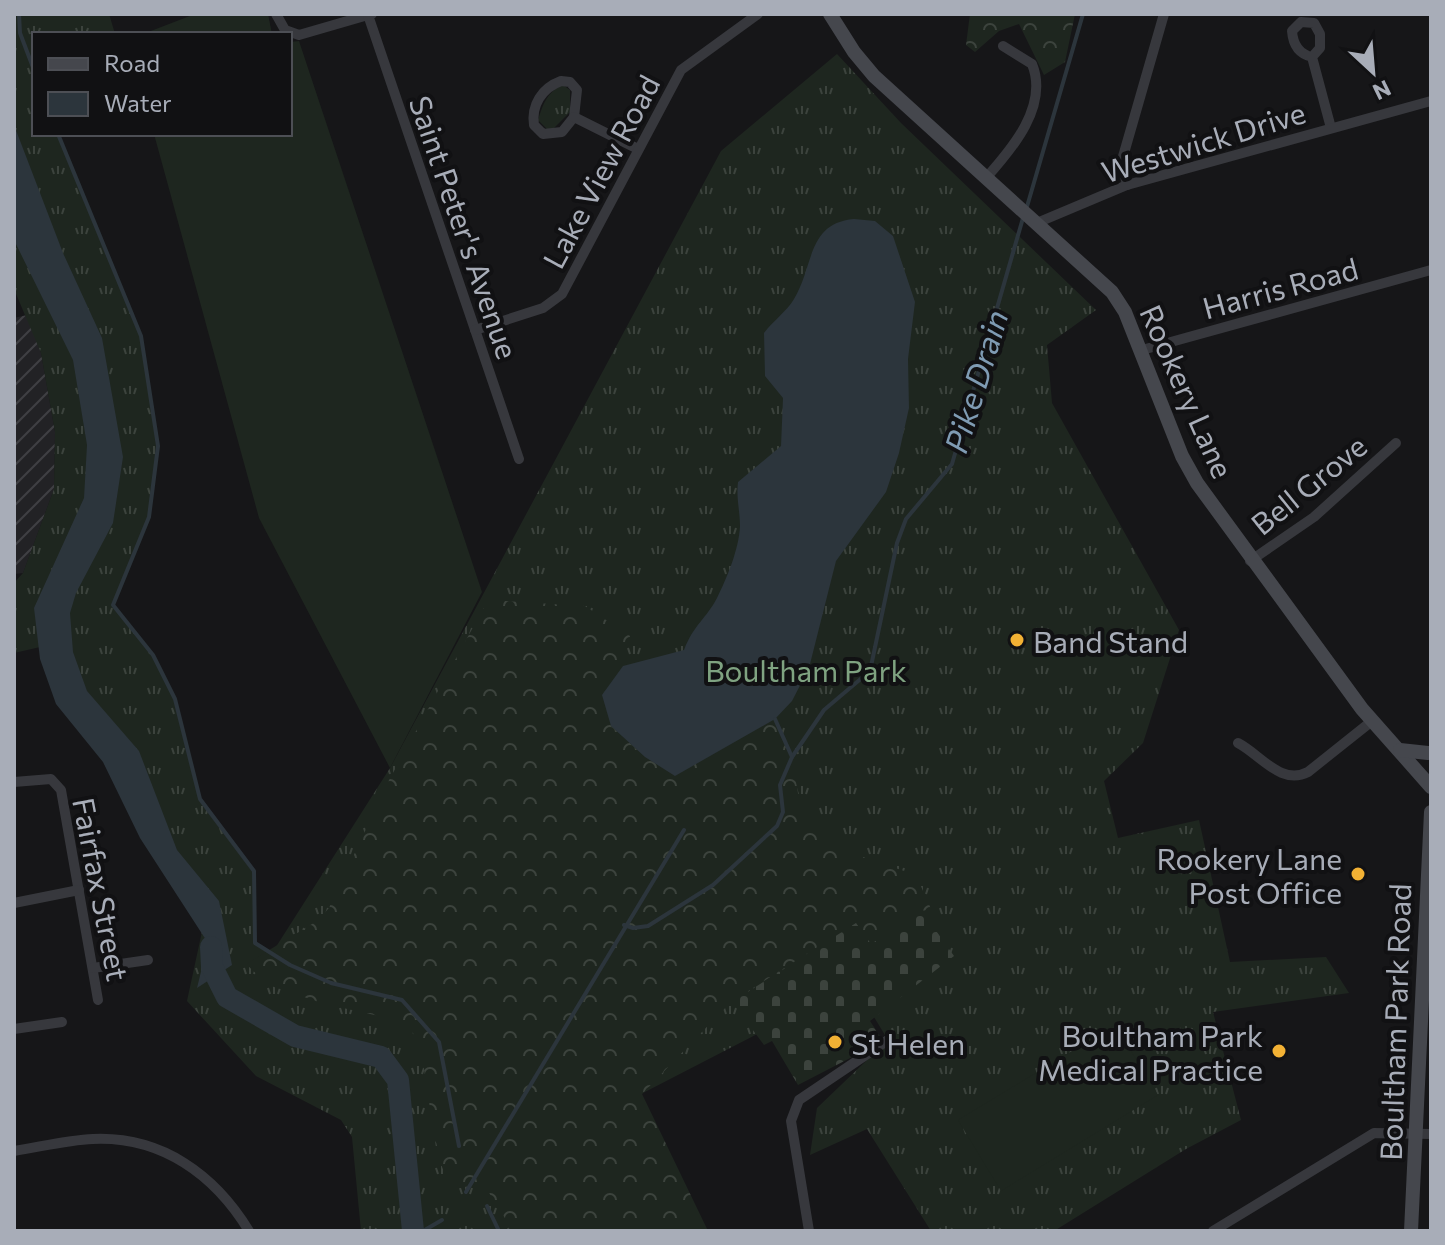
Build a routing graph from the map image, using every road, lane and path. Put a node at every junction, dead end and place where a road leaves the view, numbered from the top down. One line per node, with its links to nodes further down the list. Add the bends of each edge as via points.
1 (276, 14): 6 (street)
2 (758, 14): 13 (street, Lake View Road, via 681,70)
3 (830, 14): 14 (street, Rookery Lane, via 874,76)
4 (1164, 14): 15 (street, via 1122,160)
5 (370, 15): 7 (street); 18 (street, Saint Peter's Avenue)
6 (291, 32)
7 (292, 32)
8 (1003, 46): 14 (street, via 1032,64 1036,89 1016,145)
9 (1312, 57): 12 (street)
10 (1431, 101): 12 (street, Westwick Drive)
11 (574, 117): 11 (street, via 562,132 551,135 537,130 533,118 540,95 561,81 577,90); 13 (street)
12 (1331, 128): 15 (street, Westwick Drive)
13 (638, 149): 18 (street, Lake View Road, via 562,294 543,308)
14 (986, 178): 16 (street, Rookery Lane)
15 (1127, 185): 16 (street, Westwick Drive)
16 (1035, 219): 19 (street, Rookery Lane, via 1112,292)
17 (1431, 270): 19 (street, Harris Road)
18 (475, 330): 21 (street, Saint Peter's Avenue)
19 (1142, 350): 22 (street, Rookery Lane, via 1182,456)
20 (1396, 443): 22 (street, Bell Grove, via 1327,506)
21 (519, 459)
22 (1250, 561): 23 (street, Rookery Lane)
23 (1372, 721): 24 (street, via 1296,777 1278,772); 25 (street, Rookery Lane)
24 (1238, 743)
25 (1400, 750): 26 (street); 27 (street, Rookery Lane)
26 (1430, 753): 27 (street, via 1420,762)
27 (1425, 781): 29 (street, Boultham Park Road)
28 (14, 782): 30 (street, Fairfax Street, via 51,779 61,790)
29 (1430, 814): 38 (street, Boultham Park Road)
30 (79, 890): 31 (street); 33 (street, Fairfax Street)
31 (14, 903)
32 (148, 960): 33 (street)
33 (93, 968): 34 (street, Fairfax Street)
34 (98, 1000)
35 (62, 1022): 36 (street)
36 (14, 1029)
37 (888, 1040): 41 (street, via 799,1100 791,1121)
38 (1424, 1134): 42 (street, via 1374,1133); 43 (street, Boultham Park Road)
39 (14, 1151): 40 (street, via 94,1139 138,1143 171,1154 219,1190)
40 (249, 1231)
41 (809, 1231)
42 (1213, 1231)
43 (1411, 1231)

